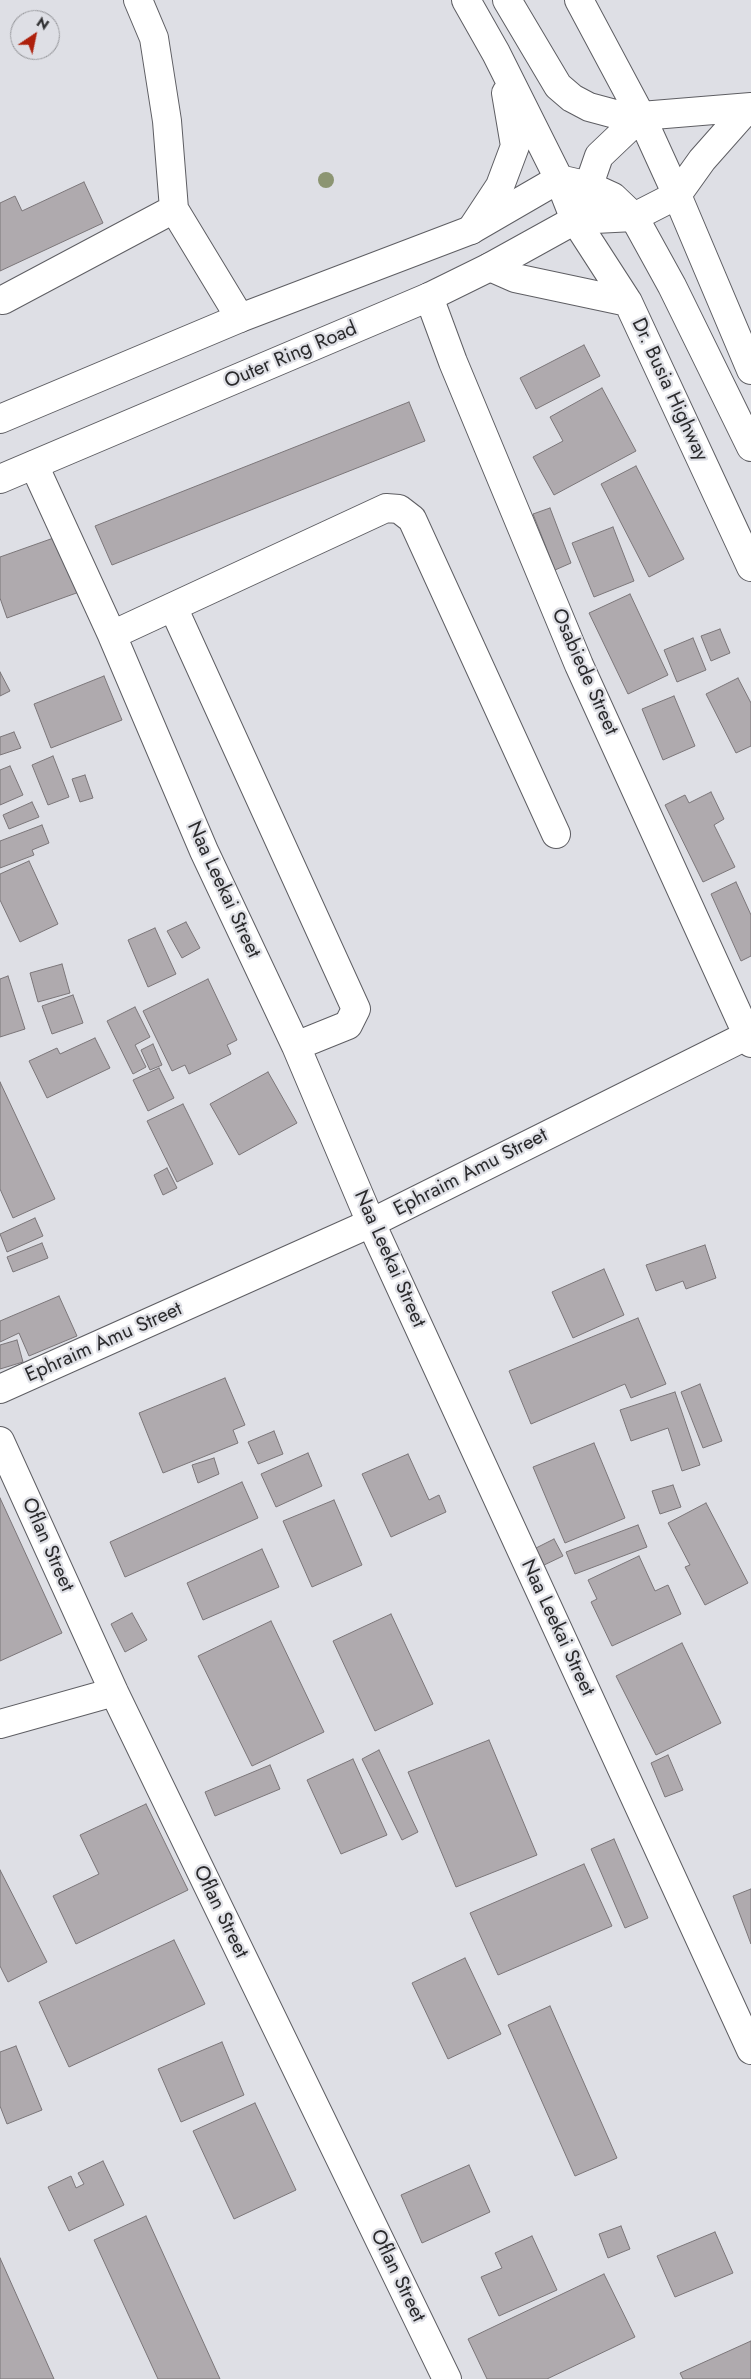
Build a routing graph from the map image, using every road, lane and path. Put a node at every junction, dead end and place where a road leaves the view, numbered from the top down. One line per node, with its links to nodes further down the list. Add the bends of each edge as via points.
1 (138, 0): 11 (main road, via 154,38 167,121)
2 (466, 0): 5 (main road, Dr. Busia Highway)
3 (507, 0): 7 (main road, via 558,86 589,107)
4 (579, 0): 7 (main road)
5 (496, 53): 8 (main road, Dr. Busia Highway); 14 (main road, via 509,104 515,146 500,186)
6 (749, 108): 7 (main road); 10 (main road, via 702,160)
7 (641, 116): 9 (main road, via 599,156); 10 (main road)
8 (559, 179): 9 (main road); 13 (main road, Dr. Busia Highway); 14 (main road)
9 (589, 186): 12 (main road, via 612,197); 13 (main road)
10 (677, 195): 12 (main road); 20 (main road)
11 (174, 209): 17 (main road); 19 (main road)
12 (634, 218): 13 (main road); 22 (main road, via 672,286)
13 (575, 220): 15 (main road, Outer Ring Road); 18 (main road, Dr. Busia Highway)
14 (471, 230): 19 (main road)
15 (490, 267): 16 (main road, Outer Ring Road); 18 (main road, via 515,278)
16 (429, 296): 23 (main road, Outer Ring Road); 29 (main road, Osabiede Street, via 453,362 579,665)
17 (3, 300)
18 (628, 302): 25 (main road, Dr. Busia Highway)
19 (240, 318): 21 (main road)
20 (751, 370)
21 (0, 419)
22 (751, 446)
23 (34, 465): 24 (main road, Outer Ring Road); 27 (main road, Naa Leekai Street)
24 (0, 479)
25 (751, 567)
26 (173, 607): 27 (main road); 28 (main road, via 386,508 399,509 412,519); 30 (main road, via 356,1009 348,1025)
27 (112, 635): 30 (main road, Naa Leekai Street, via 204,851)
28 (556, 834)
29 (749, 1039): 31 (main road, Ephraim Amu Street)
30 (296, 1046): 31 (main road, Naa Leekai Street)
31 (371, 1223): 32 (main road, Ephraim Amu Street); 36 (main road, Naa Leekai Street)
32 (0, 1389)
33 (0, 1441): 34 (main road, Oflan Street)
34 (114, 1692): 35 (main road); 37 (main road, Oflan Street)
35 (0, 1724)
36 (751, 2050)
37 (447, 2379)

